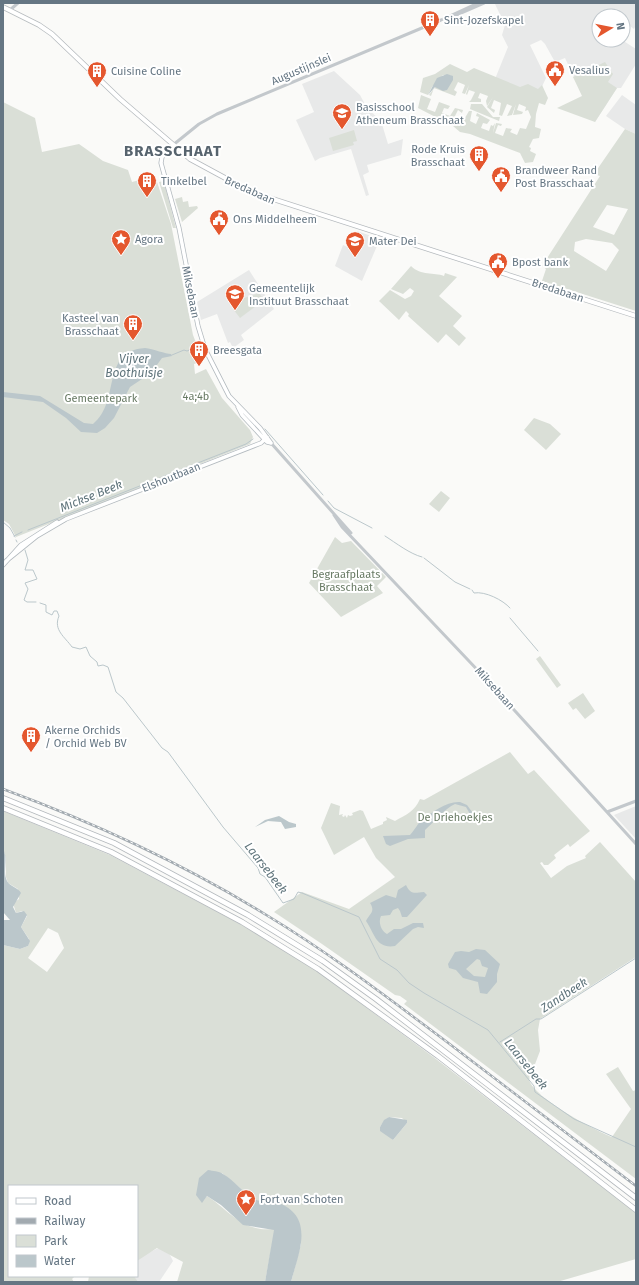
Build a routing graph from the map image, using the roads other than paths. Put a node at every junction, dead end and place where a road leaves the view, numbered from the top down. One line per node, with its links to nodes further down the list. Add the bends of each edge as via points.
1 (18, 3): 5 (street)
2 (478, 3): 6 (street, Augustijnslei)
3 (484, 3): 6 (street, Augustijnslei)
4 (3, 7): 5 (main road, Bredabaan)
5 (10, 10): 7 (main road, Bredabaan, via 52,34 102,83)
6 (441, 20): 7 (street, Augustijnslei, via 217,114 199,124)
7 (173, 145): 8 (main road, Bredabaan, via 196,163 259,196); 9 (main road, Miksebaan, via 162,157 161,163 179,228 202,343 226,390)
8 (636, 316)
9 (265, 437): 10 (main road, Miksebaan); 11 (main road, Elshoutbaan, via 255,444 53,524 14,550)
10 (271, 443): 15 (street, Miksebaan, via 352,535)
11 (4, 563)
12 (3, 798): 17 (highway, via 114,843 235,907 323,961)
13 (636, 801): 15 (street)
14 (3, 808): 18 (highway, via 111,852 242,922 318,969 444,1061)
15 (607, 812): 16 (street, Miksebaan)
16 (636, 844)
17 (636, 1198)
18 (636, 1210)

